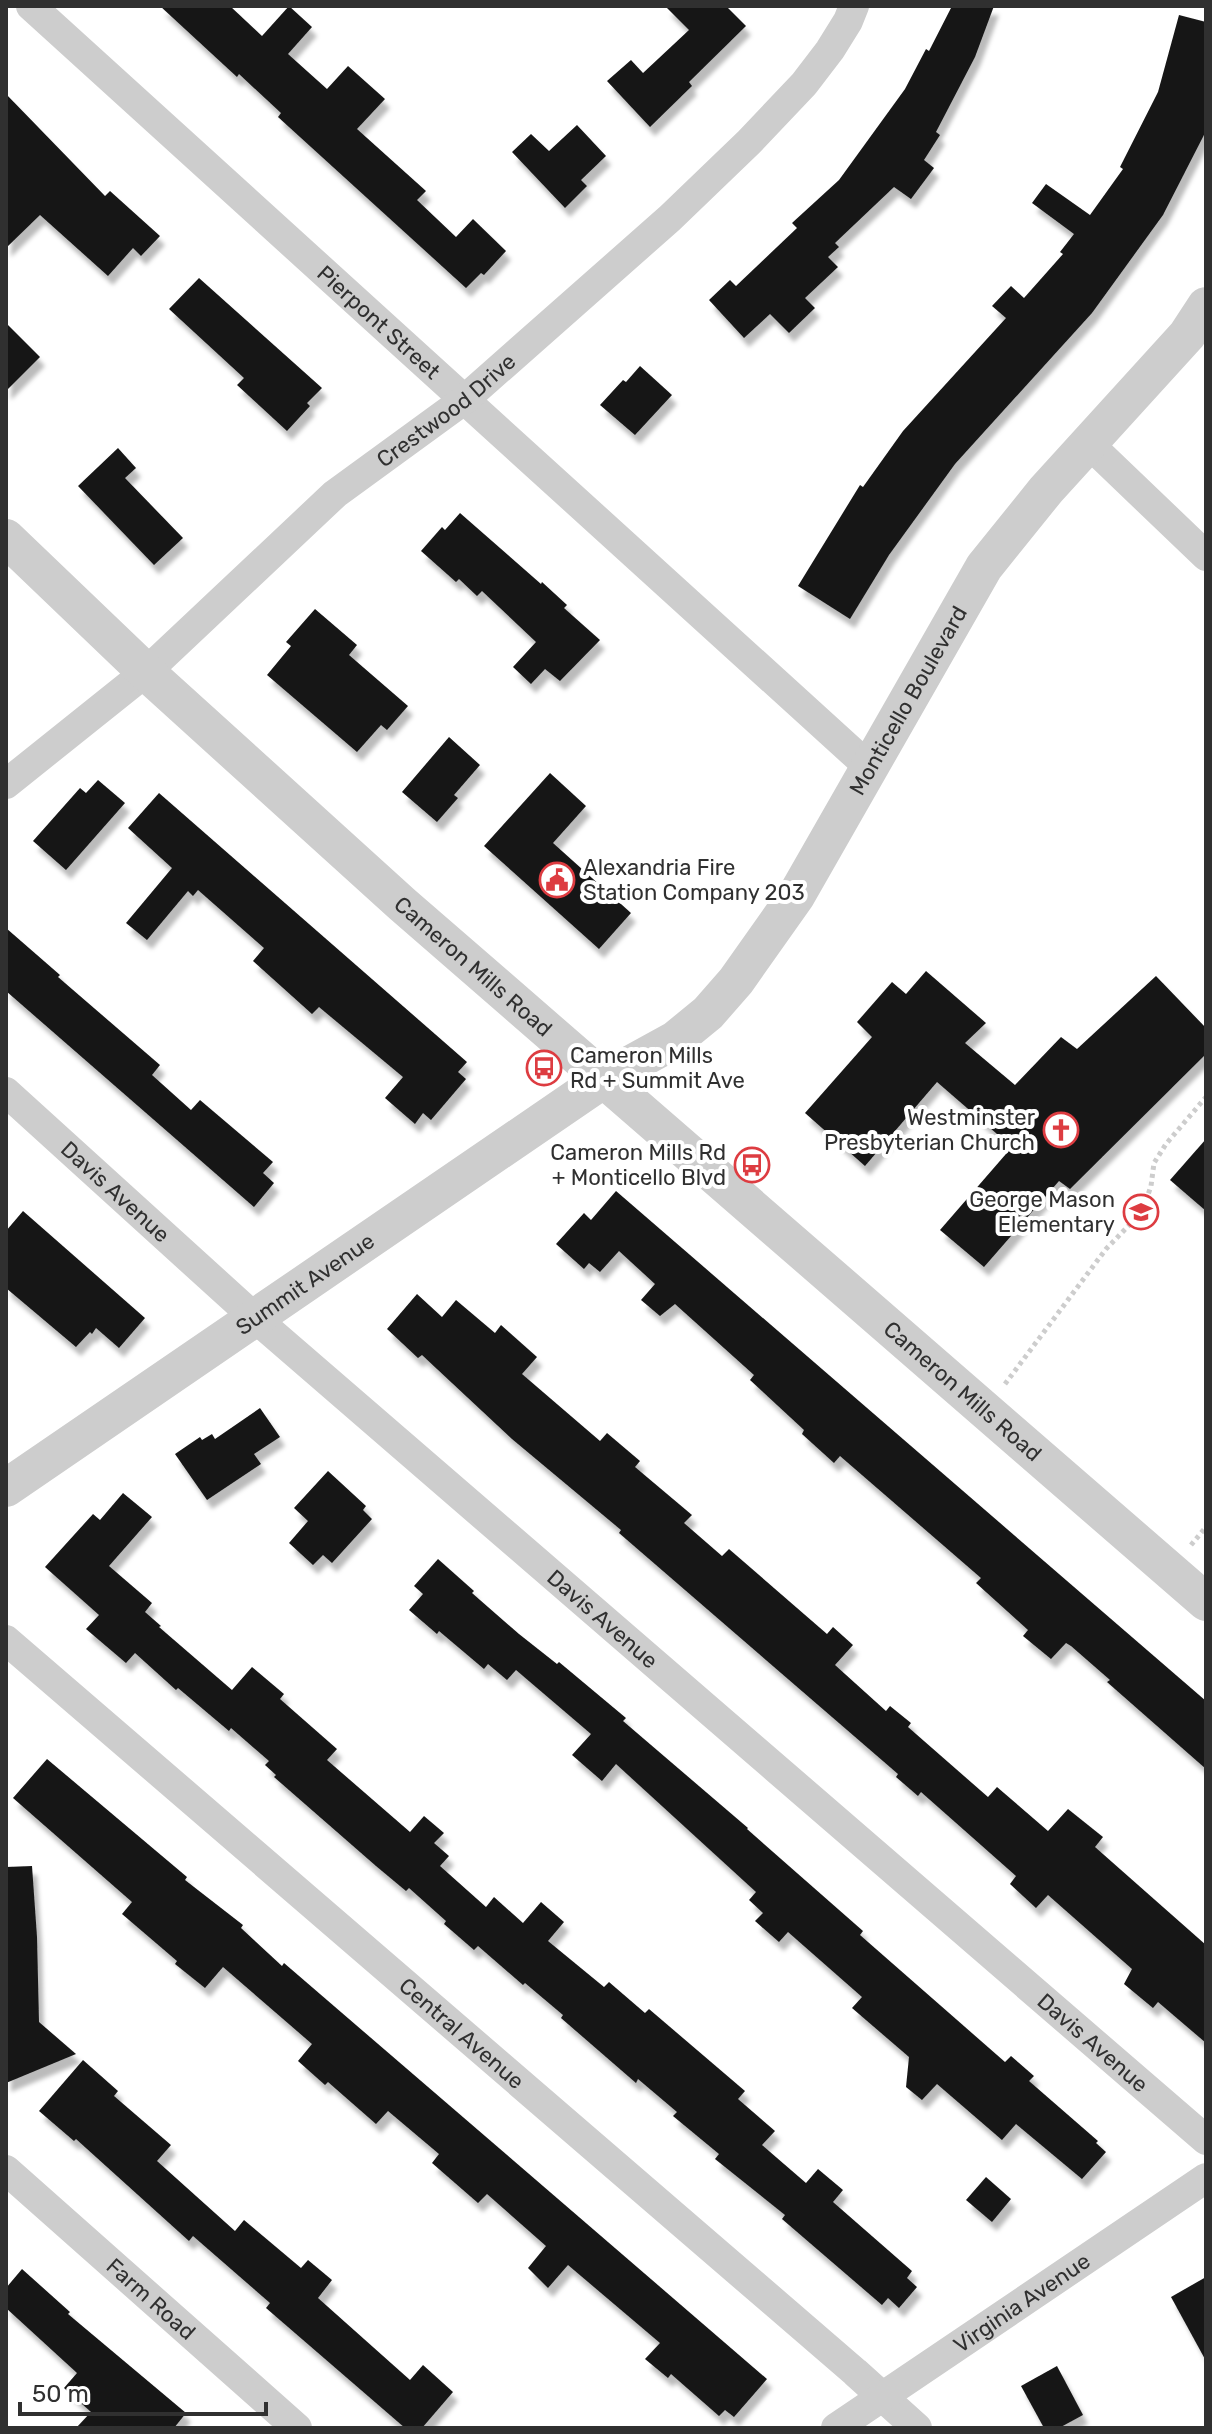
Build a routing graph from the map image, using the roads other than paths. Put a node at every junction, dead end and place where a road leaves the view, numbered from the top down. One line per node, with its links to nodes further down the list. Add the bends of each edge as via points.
1 (31, 6): 4 (street, Pierpont Street)
2 (854, 6): 4 (street, Crestwood Drive, via 804,84 749,142)
3 (1206, 306): 5 (street, Monticello Boulevard, via 1187,335)
4 (464, 400): 8 (street, Crestwood Drive, via 335,494); 9 (street, Pierpont Street)
5 (1087, 442): 7 (street); 9 (street, Monticello Boulevard, via 984,567)
6 (6, 538): 8 (street, Cameron Mills Road)
7 (1206, 556)
8 (146, 672): 10 (street, Crestwood Drive); 11 (street, Cameron Mills Road)
9 (869, 767): 11 (street, Monticello Boulevard, via 796,896 736,981 675,1040)
10 (6, 784)
11 (604, 1079): 13 (street, Summit Avenue); 15 (street, Cameron Mills Road)
12 (6, 1092): 13 (street, Davis Avenue)
13 (256, 1319): 14 (street, Summit Avenue); 17 (street, Davis Avenue)
14 (6, 1488)
15 (1206, 1602)
16 (6, 1640): 20 (street, Central Avenue)
17 (1206, 2140)
18 (6, 2170): 21 (street, Farm Road)
19 (1206, 2178): 20 (street, Virginia Avenue)
20 (882, 2397): 22 (street, Virginia Avenue); 23 (street, Central Avenue)
21 (297, 2428)
22 (836, 2428)
23 (917, 2428)

